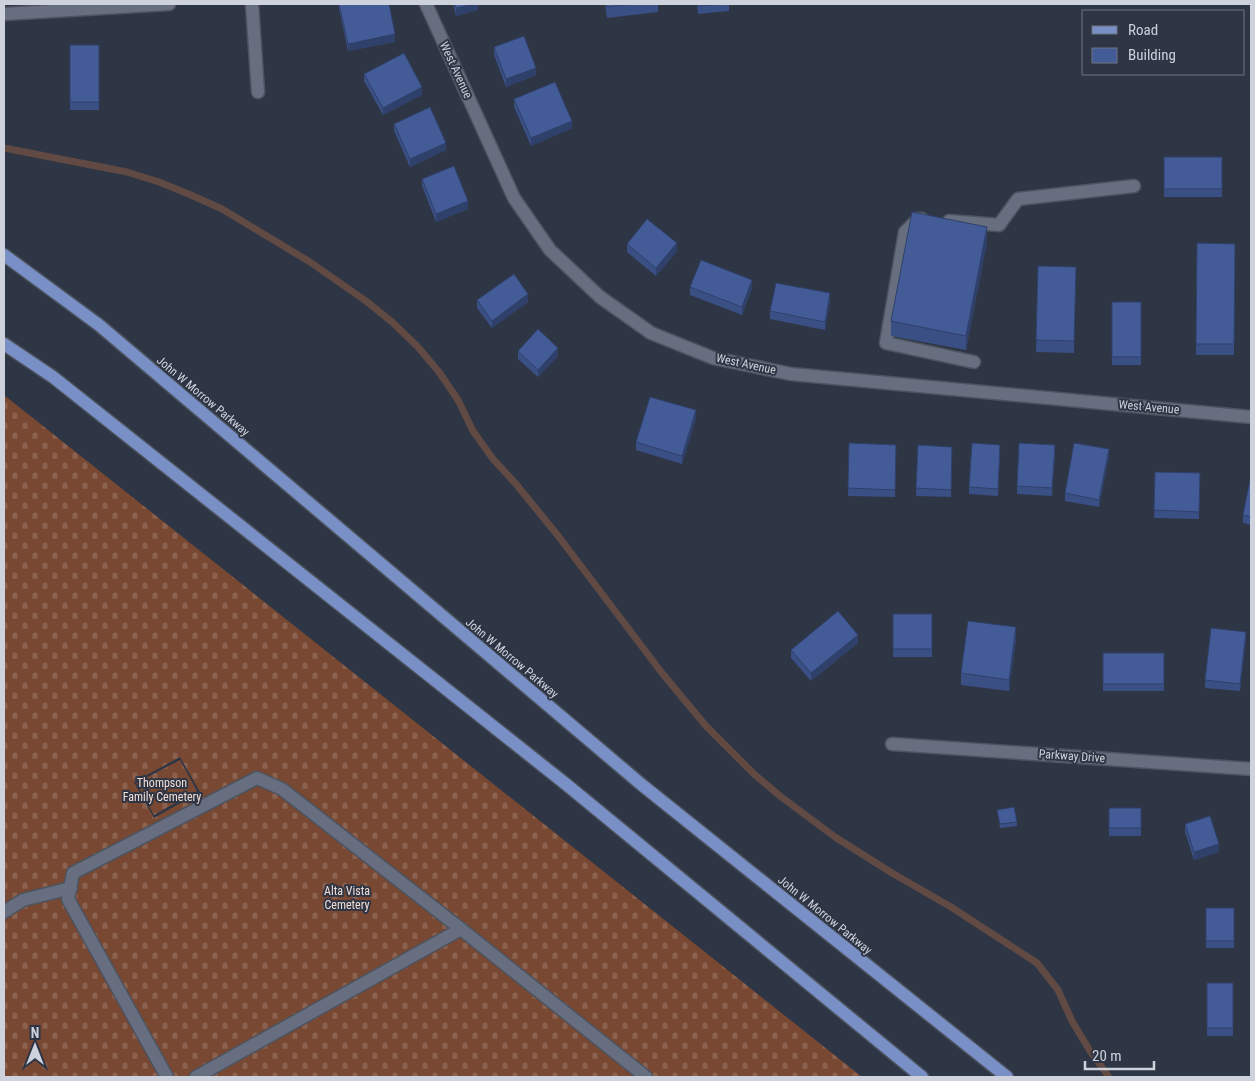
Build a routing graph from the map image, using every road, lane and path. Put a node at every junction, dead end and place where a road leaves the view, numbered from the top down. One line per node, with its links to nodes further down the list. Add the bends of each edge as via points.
1 (169, 4): 4 (street)
2 (252, 4): 5 (street)
3 (426, 4): 10 (street, West Avenue, via 514,198 550,250 600,297 651,333 713,358 791,374)
4 (4, 14)
5 (258, 92)
6 (1134, 186): 9 (street, via 1018,199 999,225 918,219 905,232 886,343)
7 (4, 255): 20 (main road, John W Morrow Parkway, via 98,325 642,785)
8 (4, 344): 19 (main road, via 53,377 567,785)
9 (974, 362)
10 (1251, 417)
11 (892, 744): 12 (street, Parkway Drive)
12 (1251, 769)
13 (70, 888): 14 (street, via 23,900); 15 (street, via 73,873 257,778 282,789); 16 (street, via 68,899)
14 (4, 912)
15 (461, 929): 17 (street); 18 (street)
16 (167, 1077)
17 (196, 1077)
18 (646, 1077)
19 (922, 1077)
20 (1007, 1077)

